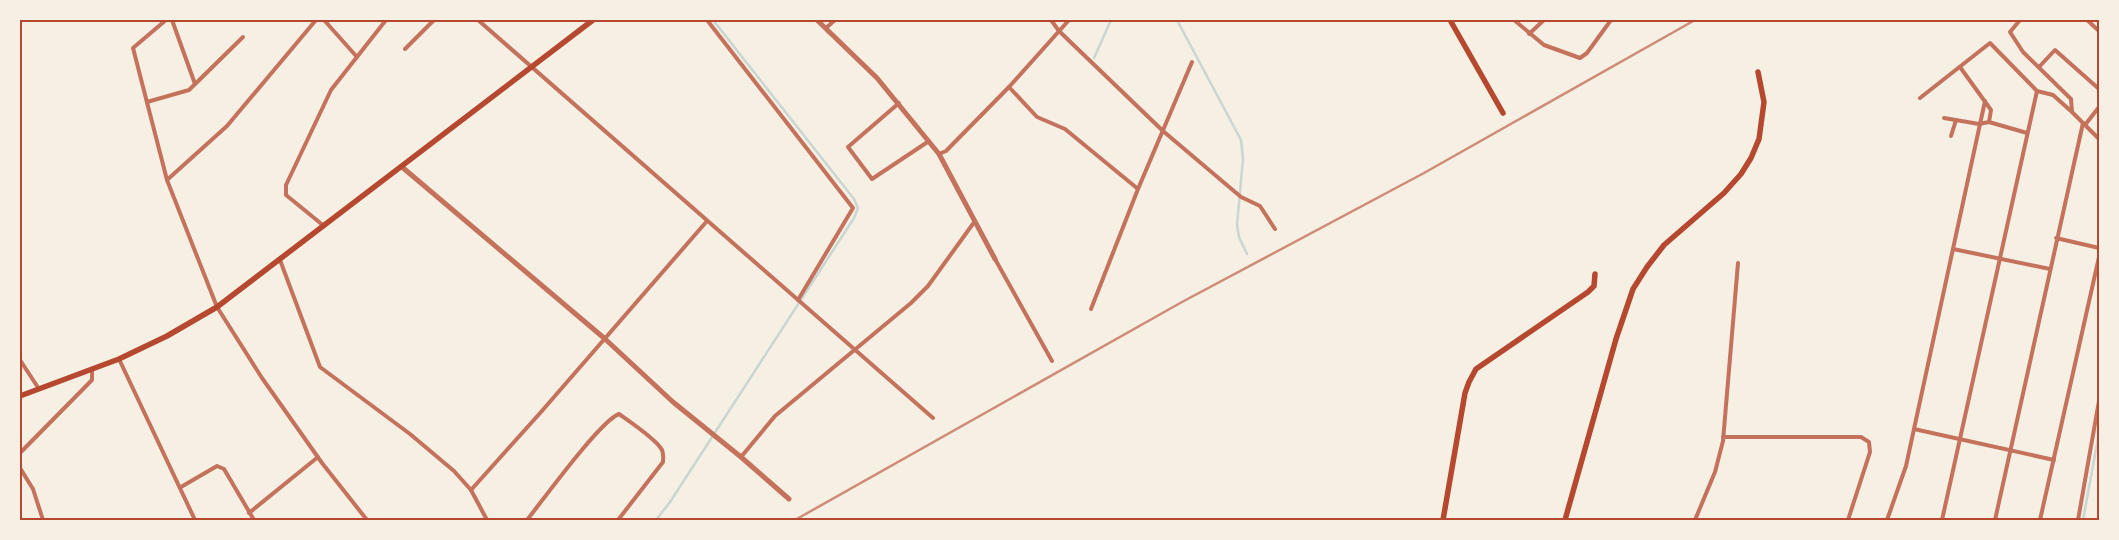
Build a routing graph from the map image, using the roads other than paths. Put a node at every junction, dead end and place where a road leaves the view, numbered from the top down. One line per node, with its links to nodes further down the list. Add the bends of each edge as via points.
1 (166, 20): 38 (street, via 133,48)
2 (172, 20): 32 (street)
3 (316, 20): 55 (street, via 227,126)
4 (324, 20): 26 (street)
5 (386, 20): 26 (street)
6 (434, 20): 25 (street)
7 (478, 20): 28 (street)
8 (594, 20): 28 (main road)
9 (708, 20): 71 (street, via 853,208)
10 (817, 20): 20 (street)
11 (835, 20): 20 (street)
12 (1051, 20): 21 (street)
13 (1069, 20): 21 (street)
14 (1450, 20): 42 (main road)
15 (1514, 20): 23 (street)
16 (1544, 20): 23 (street)
17 (1611, 20): 23 (street, via 1580,58 1544,45)
18 (2020, 20): 30 (street, via 2010,32 2023,52)
19 (2087, 20): 22 (street)
20 (826, 28): 39 (street)
21 (1059, 31): 33 (street); 48 (street)
22 (2099, 31)
23 (1529, 34)
24 (243, 37): 32 (street)
25 (405, 49)
26 (357, 57): 59 (street, via 331,90 286,185 286,195)
27 (1192, 62): 48 (street)
28 (532, 67): 54 (main road); 58 (street)
29 (1960, 67): 35 (street, via 1990,43); 36 (street); 37 (street)
30 (2039, 67): 34 (street, via 2055,50); 41 (street, via 2071,99)
31 (1758, 72): 105 (main road, via 1764,102 1758,139 1751,158 1724,193 1664,245 1634,289 1616,339)
32 (195, 84): 38 (street, via 189,90)
33 (1009, 87): 53 (street, via 946,151); 56 (street, via 1037,117 1065,129)
34 (2099, 89)
35 (2037, 91): 41 (street, via 2053,94); 49 (street)
36 (1920, 98)
37 (1985, 101): 45 (street, via 1991,110); 46 (street)
38 (146, 102): 55 (street)
39 (898, 103): 52 (street); 52 (street, via 848,147 872,179)
40 (2099, 107): 47 (street)
41 (2072, 112): 47 (street)
42 (1503, 113)
43 (1944, 118): 44 (street)
44 (1956, 120): 46 (street); 50 (street)
45 (1989, 122): 46 (street); 49 (street)
46 (1979, 124): 62 (street)
47 (2084, 124): 51 (street); 61 (street)
48 (1163, 131): 56 (street); 60 (street, via 1241,197 1260,206)
49 (2027, 133): 66 (street)
50 (1951, 136)
51 (2099, 139)
52 (929, 141): 53 (street)
53 (939, 154): 57 (street)
54 (402, 167): 59 (main road); 74 (street)
55 (167, 180): 72 (street)
56 (1138, 189): 73 (street)
57 (975, 220): 65 (street); 75 (street, via 928,286)
58 (708, 221): 71 (street); 74 (street)
59 (324, 226): 67 (main road)
60 (1275, 228)
61 (2056, 238): 63 (street); 69 (street)
62 (1953, 248): 66 (street); 84 (street)
63 (2099, 248)
64 (2099, 257): 91 (street)
65 (995, 259): 78 (street)
66 (2000, 259): 69 (street); 86 (street)
67 (280, 260): 72 (main road); 94 (street, via 320,367 425,446)
68 (1738, 263): 85 (street)
69 (2050, 270): 87 (street)
70 (1595, 274): 104 (main road, via 1594,286 1588,292 1476,369 1465,393)
71 (798, 300): 75 (street)
72 (217, 307): 76 (main road); 89 (street)
73 (1091, 310)
74 (604, 338): 90 (street, via 673,402); 94 (street)
75 (854, 349): 83 (street); 90 (street, via 775,416)
76 (119, 359): 79 (main road); 93 (street)
77 (20, 360): 80 (street)
78 (1052, 361)
79 (92, 370): 80 (main road); 88 (street, via 92,380)
80 (39, 389): 81 (main road)
81 (20, 396)
82 (2099, 401): 112 (street)
83 (933, 418)
84 (1914, 429): 86 (street); 108 (street, via 1906,466)
85 (1723, 437): 106 (street, via 1715,472); 107 (street, via 1861,437 1869,442 1870,452)
86 (1961, 439): 87 (street); 109 (street)
87 (2010, 450): 91 (street); 110 (street)
88 (20, 453)
89 (318, 457): 96 (street); 100 (street)
90 (741, 457): 95 (street)
91 (2054, 460): 111 (street)
92 (20, 468): 97 (street, via 33,488)
93 (181, 488): 96 (street, via 217,466 221,467); 98 (street)
94 (470, 490): 101 (street)
95 (788, 499)
96 (249, 513): 99 (street)
97 (44, 520)
98 (195, 520)
99 (254, 520)
100 (367, 520)
101 (487, 520)
102 (527, 520): 103 (street, via 599,430 619,414 662,450 663,462)
103 (618, 520)
104 (1443, 520)
105 (1565, 520)
106 (1695, 520)
107 (1848, 520)
108 (1887, 520)
109 (1942, 520)
110 (1995, 520)
111 (2040, 520)
112 (2078, 520)

